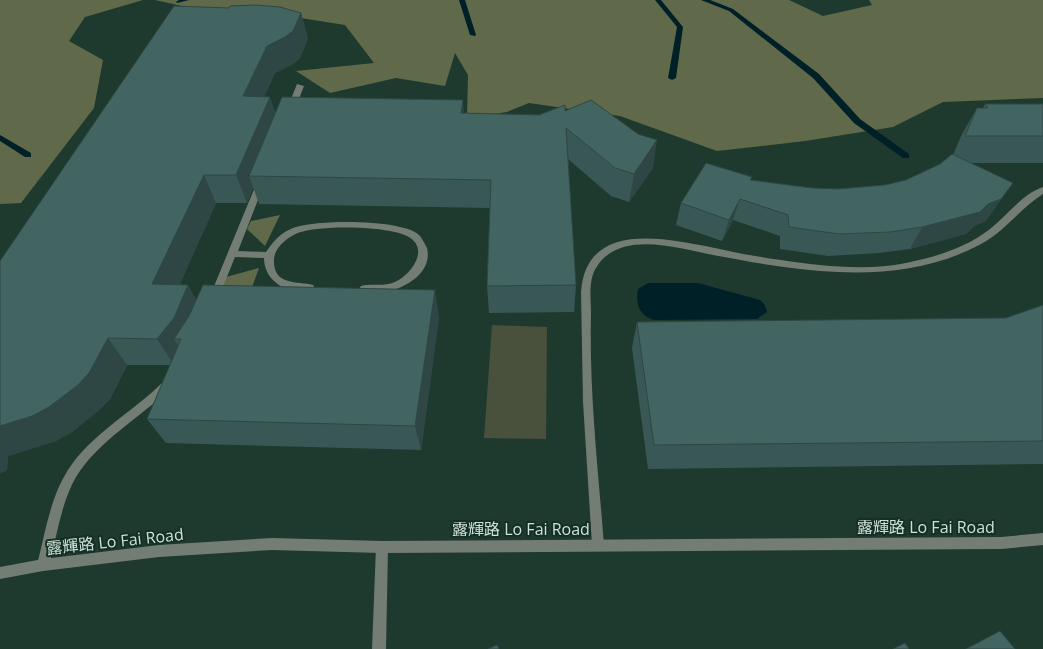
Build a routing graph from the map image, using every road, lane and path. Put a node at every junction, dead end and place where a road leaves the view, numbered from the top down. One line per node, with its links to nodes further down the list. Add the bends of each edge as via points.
1 (300, 86): 2 (street)
2 (286, 121)
3 (264, 174): 5 (street)
4 (1043, 190): 12 (street, via 978,242 958,252 910,265 823,269 647,240 629,242 600,257 591,268 587,282 585,362)
5 (232, 254): 6 (street); 9 (street)
6 (269, 254): 7 (street, via 268,266 274,277 286,285); 8 (street, via 276,243 304,228 387,227 415,236 422,246 423,258 418,270 391,287)
7 (320, 288)
8 (355, 289)
9 (212, 304)
10 (175, 378): 14 (street, via 97,446 73,473 64,488)
11 (1043, 539): 12 (street, 露輝路 Lo Fai Road, via 1000,543)
12 (598, 545): 13 (street, 露輝路 Lo Fai Road)
13 (382, 547): 14 (street, 露輝路 Lo Fai Road, via 253,545 159,551); 16 (street)
14 (42, 565): 15 (street, 露輝路 Lo Fai Road)
15 (0, 573)
16 (379, 649)

